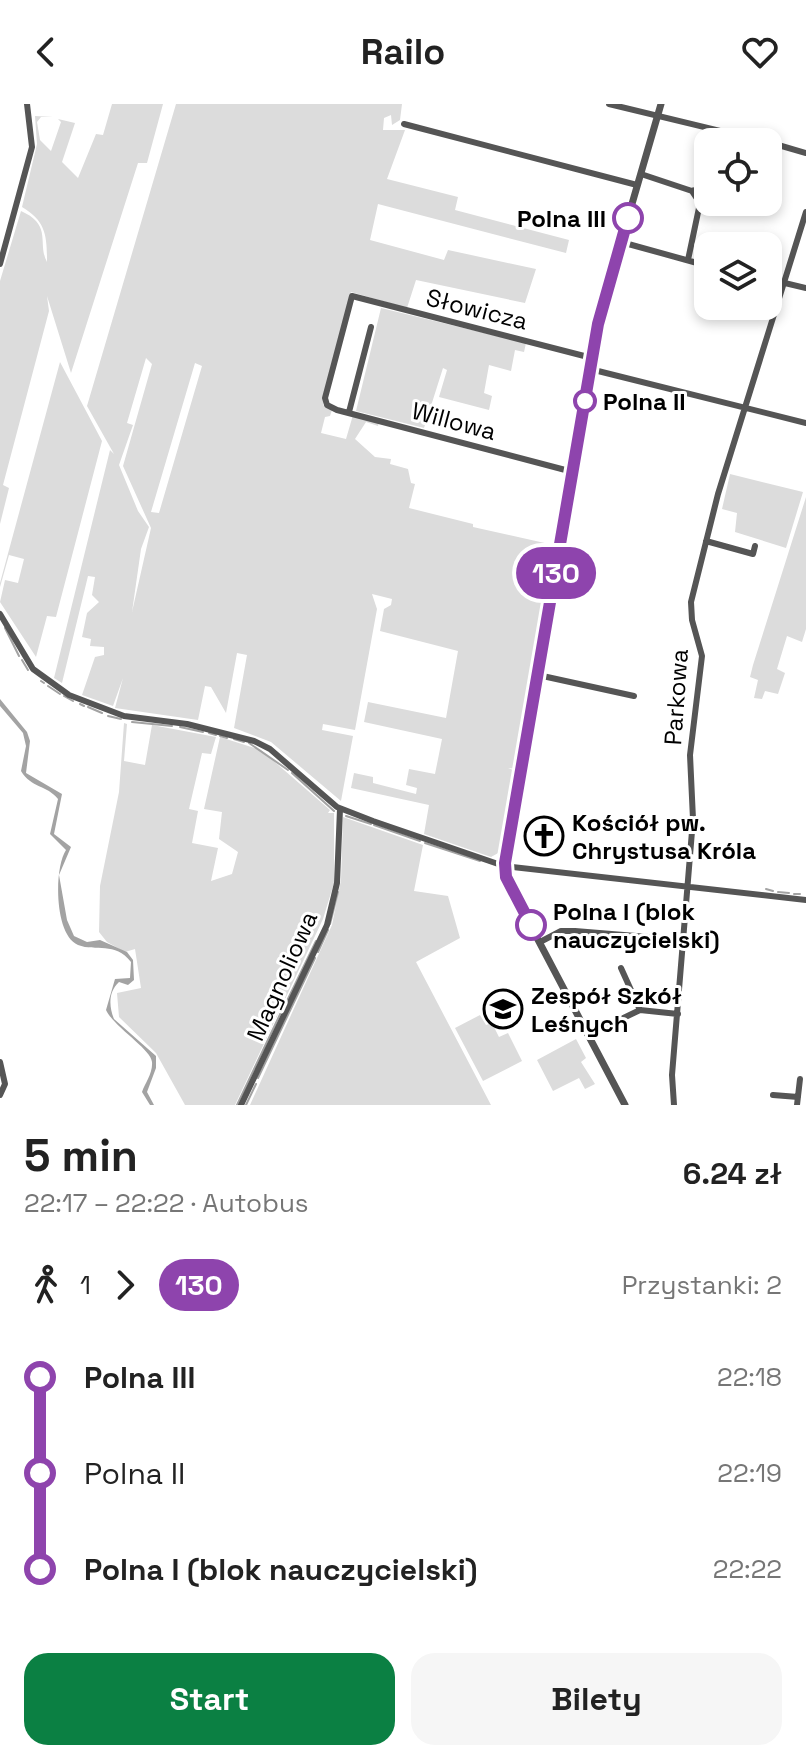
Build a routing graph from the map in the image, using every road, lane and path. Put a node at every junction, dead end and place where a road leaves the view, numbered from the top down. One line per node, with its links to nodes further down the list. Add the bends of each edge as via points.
1 (27, 104): 14 (street, via 32,147)
2 (609, 104): 4 (street)
3 (661, 104): 4 (street)
4 (658, 117): 6 (street); 9 (street)
5 (404, 124): 10 (street)
6 (705, 128)
7 (782, 146): 8 (street)
8 (806, 153)
9 (641, 174): 10 (street); 11 (street)
10 (637, 185): 13 (street)
11 (692, 191): 15 (street, via 700,203)
12 (806, 212): 18 (street, Parkowa)
13 (621, 242): 15 (street); 21 (street)
14 (2, 248): 17 (street)
15 (688, 260): 16 (street)
16 (694, 262)
17 (0, 264)
18 (784, 283): 19 (street); 24 (street, Parkowa)
19 (806, 288)
20 (371, 327): 25 (street)
21 (592, 358): 22 (street); 23 (street, Słowicza, via 352,296)
22 (590, 369): 24 (street); 27 (street)
23 (326, 403): 25 (street, Willowa)
24 (746, 408): 26 (street); 28 (street, Parkowa)
25 (349, 412): 27 (street, Willowa)
26 (806, 423)
27 (573, 472): 31 (street)
28 (706, 541): 29 (street, via 753,554); 35 (street, Parkowa, via 691,609 702,652 690,755)
29 (755, 546)
30 (0, 614): 33 (street, via 33,669 69,695 111,713 187,724 262,744)
31 (538, 675): 32 (street); 34 (street)
32 (634, 696)
33 (340, 809): 34 (street); 48 (street, Magnoliowa, via 337,883 327,925)
34 (504, 866): 35 (street); 38 (street)
35 (688, 885): 36 (street); 37 (street, Parkowa)
36 (806, 900)
37 (685, 940): 38 (street, via 567,931); 41 (street, Parkowa)
38 (540, 942): 42 (street)
39 (621, 968): 40 (street)
40 (640, 1010): 41 (street); 42 (street)
41 (678, 1014): 50 (street, Parkowa)
42 (588, 1035): 49 (street)
43 (0, 1062): 45 (street)
44 (800, 1079): 47 (street)
45 (2, 1093)
46 (773, 1095): 47 (street)
47 (798, 1101)
48 (241, 1105)
49 (625, 1105)
50 (674, 1105)

